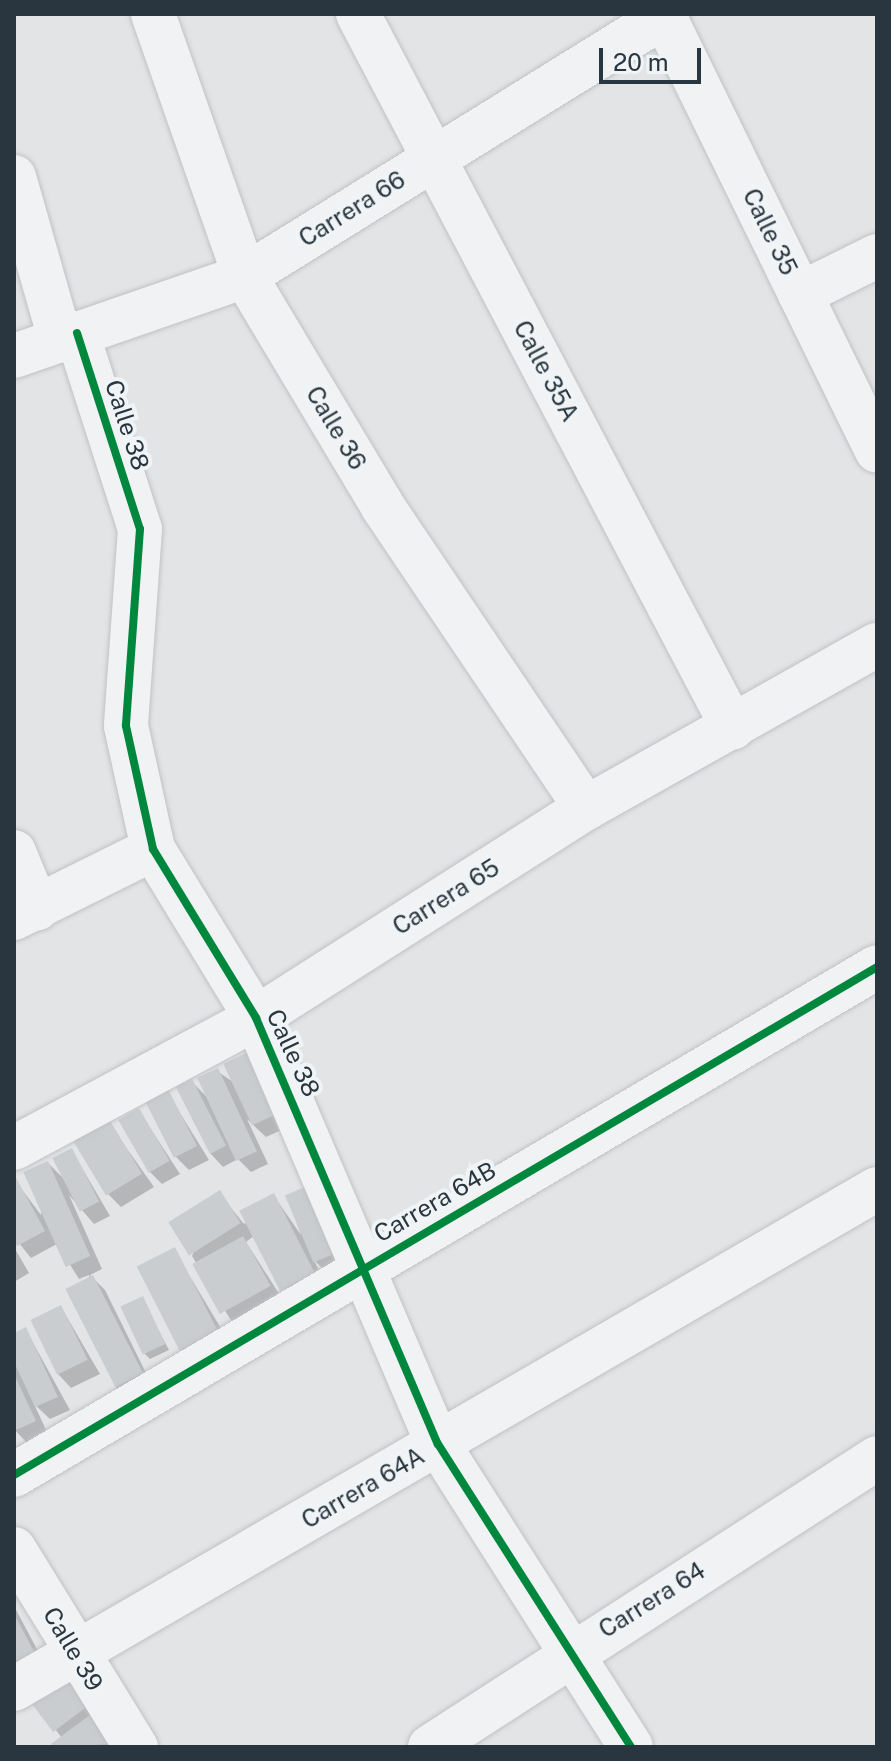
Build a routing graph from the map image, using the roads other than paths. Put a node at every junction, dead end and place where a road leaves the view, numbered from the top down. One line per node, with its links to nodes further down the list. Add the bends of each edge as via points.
1 (153, 14): 7 (street, Calle 36)
2 (358, 14): 4 (street, Calle 35A)
3 (665, 15): 4 (street, Carrera 66); 8 (street, Calle 35)
4 (431, 160): 7 (street, Carrera 66); 13 (street, Calle 35A)
5 (14, 177): 9 (street, Calle 38)
6 (877, 256): 8 (street)
7 (245, 276): 9 (street, Carrera 66); 14 (street, Calle 36, via 383,507)
8 (800, 294): 11 (street, Calle 35)
9 (68, 336): 10 (street, Carrera 66); 15 (street, Calle 38, via 140,529 126,726)
10 (14, 356)
11 (877, 450)
12 (877, 645): 13 (street, Carrera 65)
13 (733, 728): 14 (street, Carrera 65)
14 (586, 808): 19 (street, Carrera 65)
15 (153, 849): 17 (street); 19 (street, Calle 38)
16 (14, 852): 17 (street)
17 (26, 913)
18 (877, 967): 22 (street, Carrera 64B)
19 (256, 1018): 20 (street, Carrera 65); 22 (street, Calle 38)
20 (14, 1148)
21 (877, 1189): 23 (street, Carrera 64A)
22 (367, 1265): 23 (street, Calle 38); 25 (street, Carrera 64B)
23 (438, 1444): 27 (street, Calle 38); 28 (street, Carrera 64A)
24 (877, 1458): 27 (street, Carrera 64)
25 (14, 1475)
26 (14, 1549): 28 (street, Calle 39)
27 (566, 1655): 31 (street, Carrera 64); 32 (street, Calle 38)
28 (74, 1656): 29 (street, Carrera 64A); 30 (street, Calle 39)
29 (14, 1689)
30 (136, 1747)
31 (430, 1747)
32 (631, 1747)

